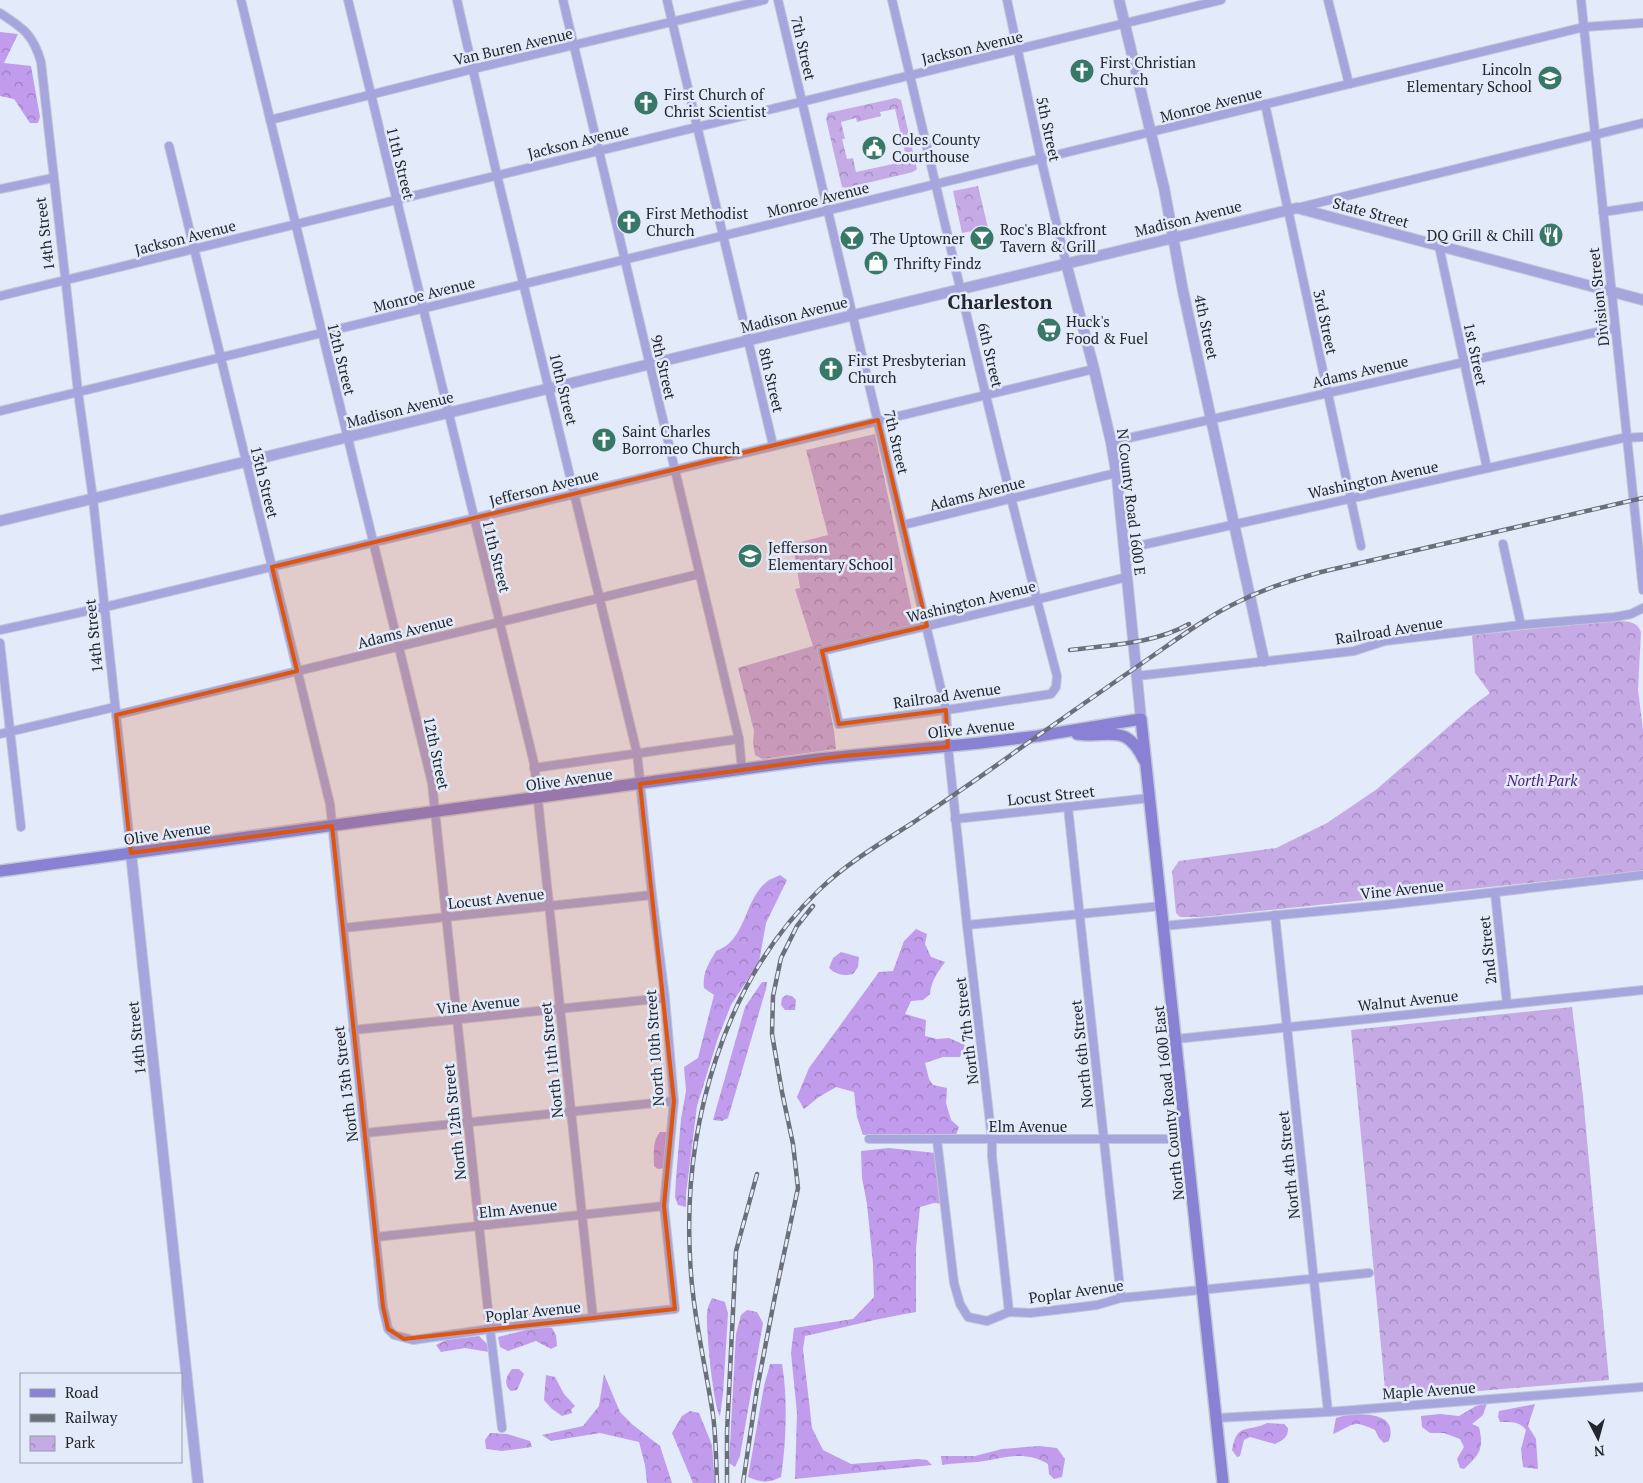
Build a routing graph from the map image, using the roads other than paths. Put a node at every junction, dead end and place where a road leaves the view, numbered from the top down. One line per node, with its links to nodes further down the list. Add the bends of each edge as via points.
1 (241, 0): 27 (street, 12th Street)
2 (348, 0): 24 (street, 11th Street)
3 (457, 0): 21 (street, 10th Street)
4 (563, 0): 19 (street, 9th Street)
5 (667, 0): 15 (street, 8th Street)
6 (764, 0): 15 (street, Van Buren Avenue)
7 (778, 0): 25 (street, 7th Street)
8 (892, 0): 22 (street, 6th Street)
9 (1007, 0): 20 (street, 5th Street)
10 (1119, 0): 16 (street, 4th Street)
11 (1222, 0): 16 (street, Jackson Avenue)
12 (1328, 0): 23 (street)
13 (1581, 0): 18 (street, Division Street)
14 (0, 12): 36 (street, 14th Street, via 29,34 36,47 42,71)
15 (672, 22): 19 (street, Van Buren Avenue); 29 (street, 8th Street)
16 (1125, 23): 20 (street, Jackson Avenue); 30 (street, 4th Street)
17 (1643, 23): 18 (street, Monroe Avenue)
18 (1584, 27): 23 (street, Monroe Avenue); 31 (street, Division Street)
19 (574, 46): 21 (street, Van Buren Avenue); 33 (street, 9th Street)
20 (1018, 50): 22 (street, Jackson Avenue); 34 (street, 5th Street)
21 (473, 69): 24 (street, Van Buren Avenue); 35 (street, 10th Street)
22 (910, 75): 25 (street, Jackson Avenue); 37 (street, 6th Street)
23 (1349, 84): 26 (street, Monroe Avenue)
24 (371, 95): 27 (street, Van Buren Avenue); 39 (street, 11th Street)
25 (802, 102): 29 (street, Jackson Avenue); 42 (street, 7th Street)
26 (1265, 104): 30 (street, Monroe Avenue); 41 (street, 3rd Street)
27 (270, 120): 44 (street, 12th Street)
28 (1643, 123): 31 (street, Madison Avenue)
29 (697, 127): 33 (street, Jackson Avenue); 45 (street, 8th Street)
30 (1151, 133): 34 (street, Monroe Avenue); 46 (street, 4th Street)
31 (1595, 136): 41 (street, Madison Avenue); 43 (street, Division Street)
32 (169, 146): 48 (street, 13th Street)
33 (599, 151): 35 (street, Jackson Avenue); 49 (street, 9th Street)
34 (1041, 159): 37 (street, Monroe Avenue); 50 (street, 5th Street)
35 (497, 175): 39 (street, Jackson Avenue); 52 (street, 10th Street)
36 (53, 178): 38 (street); 51 (street, 14th Street)
37 (936, 184): 42 (street, Monroe Avenue); 53 (street, 6th Street)
38 (0, 189)
39 (396, 200): 44 (street, Jackson Avenue); 57 (street, 11th Street)
40 (1643, 206): 43 (street)
41 (1292, 209): 46 (street, Madison Avenue); 47 (street, State Street); 68 (street, 3rd Street)
42 (828, 210): 45 (street, Monroe Avenue); 58 (street, 7th Street)
43 (1603, 212): 54 (street, Division Street)
44 (295, 224): 48 (street, Jackson Avenue); 60 (street, 12th Street)
45 (723, 236): 49 (street, Monroe Avenue); 61 (street, 8th Street)
46 (1173, 237): 50 (street, Madison Avenue); 72 (street, 4th Street)
47 (1439, 246): 54 (street, State Street); 63 (street, 1st Street)
48 (194, 249): 51 (street, Jackson Avenue); 62 (street, 13th Street)
49 (624, 259): 52 (street, Monroe Avenue); 64 (street, 9th Street)
50 (1066, 264): 53 (street, Madison Avenue); 65 (street, N County Road 1600 E)
51 (65, 280): 55 (street, Jackson Avenue); 67 (street, 14th Street)
52 (524, 284): 57 (street, Monroe Avenue); 66 (street, 10th Street)
53 (961, 289): 58 (street, Madison Avenue); 69 (street, 6th Street)
54 (1612, 292): 56 (street, State Street); 59 (street, Division Street)
55 (0, 296)
56 (1643, 300)
57 (423, 308): 60 (street, Monroe Avenue); 71 (street, 11th Street)
58 (853, 315): 61 (street, Madison Avenue); 73 (street, 7th Street)
59 (1615, 328): 63 (street, Adams Avenue); 76 (street, Division Street)
60 (322, 333): 62 (street, Monroe Avenue); 74 (street, 12th Street)
61 (748, 340): 64 (street, Madison Avenue); 78 (street, 8th Street)
62 (221, 357): 67 (street, Monroe Avenue); 79 (street, 13th Street)
63 (1464, 361): 68 (street, Adams Avenue); 80 (street, 1st Street)
64 (649, 364): 66 (street, Madison Avenue); 81 (street, 9th Street)
65 (1094, 369): 69 (street, Jefferson Avenue); 77 (street, N County Road 1600 E)
66 (549, 388): 71 (street, Madison Avenue); 83 (street, 10th Street)
67 (78, 392): 70 (street, Monroe Avenue); 85 (street, 14th Street)
68 (1327, 392): 72 (street, Adams Avenue); 84 (street, 3rd Street)
69 (986, 394): 73 (street, Jefferson Avenue); 86 (street, 6th Street)
70 (0, 411)
71 (448, 413): 74 (street, Madison Avenue); 87 (street, 11th Street)
72 (1211, 419): 77 (street, Adams Avenue); 89 (street, 4th Street)
73 (878, 420): 78 (street, Jefferson Avenue); 90 (street, 7th Street)
74 (347, 437): 79 (street, Madison Avenue); 91 (street, 12th Street)
75 (1643, 437): 76 (street, Washington Avenue)
76 (1627, 438): 80 (street, Washington Avenue); 98 (street, Division Street)
77 (1111, 442): 82 (street, N County Road 1600 E)
78 (773, 445): 81 (street, Jefferson Avenue)
79 (246, 462): 85 (street, Madison Avenue); 95 (street, 13th Street)
80 (1487, 468): 84 (street, Washington Avenue)
81 (674, 469): 83 (street, Jefferson Avenue); 96 (street, 9th Street)
82 (1116, 473): 86 (street, Adams Avenue); 94 (street, N County Road 1600 E)
83 (575, 493): 87 (street, Jefferson Avenue); 99 (street, 10th Street)
84 (1351, 498): 89 (street, Washington Avenue); 93 (street, 3rd Street)
85 (93, 499): 88 (street, Madison Avenue); 101 (street, 14th Street)
86 (1011, 499): 90 (street, Adams Avenue); 100 (street, 6th Street)
87 (474, 518): 91 (street, Jefferson Avenue); 103 (street, 11th Street)
88 (0, 521)
89 (1234, 523): 94 (street, Washington Avenue); 109 (street, 4th Street)
90 (903, 525): 105 (street, 7th Street)
91 (373, 542): 95 (street, Jefferson Avenue); 108 (street, 12th Street)
92 (1503, 544): 104 (street)
93 (1362, 546)
94 (1124, 548): 97 (street, N County Road 1600 E)
95 (272, 567): 101 (street, Jefferson Avenue); 110 (street, 13th Street)
96 (700, 574): 99 (street, Adams Avenue); 121 (street, 9th Street)
97 (1127, 577): 100 (street, Washington Avenue); 111 (street, N County Road 1600 E)
98 (1643, 590)
99 (600, 598): 103 (street, Adams Avenue); 123 (street, 10th Street)
100 (1036, 600): 105 (street, Washington Avenue); 112 (street, 6th Street, via 1057,676)
101 (105, 607): 106 (street, Jefferson Avenue); 113 (street, 14th Street)
102 (1643, 608): 104 (street, Railroad Avenue, via 1615,617)
103 (499, 622): 108 (street, Adams Avenue); 125 (street, 11th Street)
104 (1521, 625): 109 (street, Railroad Avenue, via 1385,641 1354,651)
105 (927, 626): 114 (street, 7th Street); 117 (street, Washington Avenue, via 822,651)
106 (0, 630)
107 (0, 643): 119 (street)
108 (398, 647): 110 (street, Adams Avenue); 131 (street, 12th Street, via 432,783)
109 (1264, 661): 111 (street, Railroad Avenue)
110 (297, 671): 115 (street, Adams Avenue); 133 (street, 13th Street, via 330,804)
111 (1137, 676): 116 (street, N County Road 1600 E)
112 (1056, 687): 114 (street, Railroad Avenue, via 1052,694)
113 (115, 707): 115 (street, 14th Street); 119 (street)
114 (946, 710): 117 (street, Railroad Avenue); 122 (street, 7th Street)
115 (116, 715): 135 (street, 14th Street)
116 (1142, 719): 118 (main road, Olive Avenue); 124 (main road, North County Road 1600 East)
117 (839, 724)
118 (1061, 731): 122 (main road, Olive Avenue); 124 (main road, via 1124,736 1140,752)
119 (9, 732): 120 (street); 134 (street)
120 (0, 734)
121 (739, 739): 123 (street); 126 (street, 9th Street)
122 (948, 746): 126 (main road, Olive Avenue); 132 (street, North 7th Street)
123 (637, 752): 125 (street); 127 (street, 10th Street)
124 (1147, 766): 128 (main road, North County Road 1600 East)
125 (534, 768): 129 (street, 11th Street)
126 (742, 770): 127 (main road, Olive Avenue)
127 (640, 784): 129 (main road, Olive Avenue); 139 (street, North 10th Street)
128 (1150, 798): 130 (street, Locust Street); 141 (main road, North County Road 1600 East)
129 (537, 799): 131 (main road, Olive Avenue); 140 (street, North 11th Street)
130 (1068, 807): 132 (street, Locust Street); 142 (street, North 6th Street)
131 (435, 812): 133 (main road, Olive Avenue); 144 (street, North 12th Street)
132 (956, 819): 145 (street, North 7th Street)
133 (332, 826): 135 (main road, Olive Avenue); 147 (street, North 13th Street)
134 (20, 827)
135 (131, 852): 136 (main road, Olive Avenue); 182 (street, 14th Street)
136 (0, 871)
137 (1643, 875): 138 (street, Vine Avenue)
138 (1495, 893): 143 (street, Vine Avenue); 150 (street, 2nd Street)
139 (652, 895): 140 (street, Locust Avenue); 149 (street, North 10th Street)
140 (549, 906): 144 (street, Locust Avenue); 151 (street, North 11th Street)
141 (1162, 906): 142 (street); 146 (main road, North County Road 1600 East)
142 (1080, 914): 145 (street); 164 (street, North 6th Street)
143 (1276, 915): 146 (street, Vine Avenue); 153 (street, North 4th Street)
144 (446, 917): 147 (street, Locust Avenue); 152 (street, North 12th Street)
145 (967, 925): 163 (street, North 7th Street)
146 (1163, 926): 155 (main road, North County Road 1600 East)
147 (343, 928): 154 (street, North 13th Street)
148 (1643, 990): 150 (street, Walnut Avenue)
149 (665, 998): 151 (street, Vine Avenue); 156 (street, North 10th Street)
150 (1507, 1004): 153 (street, Walnut Avenue)
151 (560, 1009): 152 (street, Vine Avenue); 157 (street, North 11th Street)
152 (457, 1020): 154 (street, Vine Avenue); 158 (street, North 12th Street)
153 (1287, 1027): 155 (street, Walnut Avenue); 170 (street, North 4th Street)
154 (353, 1030): 159 (street, North 13th Street)
155 (1176, 1039): 161 (main road, North County Road 1600 East)
156 (674, 1101): 157 (street); 165 (street, North 10th Street)
157 (571, 1112): 158 (street); 166 (street, North 11th Street)
158 (468, 1123): 159 (street); 167 (street, North 12th Street)
159 (365, 1133): 168 (street, North 13th Street)
160 (869, 1139): 162 (street, Elm Avenue)
161 (1187, 1139): 164 (street, Elm Avenue); 171 (main road, North County Road 1600 East)
162 (938, 1140): 163 (street, Elm Avenue); 174 (street, Poplar Avenue, via 954,1282 960,1304 968,1317 986,1321)
163 (992, 1140): 164 (street, Elm Avenue); 174 (street, North 7th Street)
164 (1105, 1140): 172 (street, North 6th Street)
165 (664, 1206): 166 (street, Elm Avenue); 173 (street, North 10th Street)
166 (582, 1215): 167 (street, Elm Avenue); 175 (street, North 11th Street)
167 (479, 1226): 168 (street, Elm Avenue); 176 (street, North 12th Street)
168 (376, 1237): 177 (street, North 13th Street, via 385,1320)
169 (1369, 1273): 170 (street, Poplar Avenue)
170 (1314, 1278): 171 (street, Poplar Avenue); 179 (street, North 4th Street)
171 (1203, 1291): 172 (street, Poplar Avenue); 180 (main road, North County Road 1600 East)
172 (1122, 1298): 174 (street, Poplar Avenue, via 1073,1308)
173 (675, 1309): 175 (street, Poplar Avenue)
174 (1009, 1312)
175 (593, 1318): 176 (street, Poplar Avenue)
176 (490, 1329): 177 (street, Poplar Avenue, via 414,1340); 181 (street, North 12th Street)
177 (394, 1336)
178 (1643, 1387): 179 (street, Maple Avenue)
179 (1328, 1412): 180 (street, Maple Avenue)
180 (1216, 1418): 183 (main road, North County Road 1600 East)
181 (502, 1428)
182 (198, 1483)
183 (1223, 1483)

